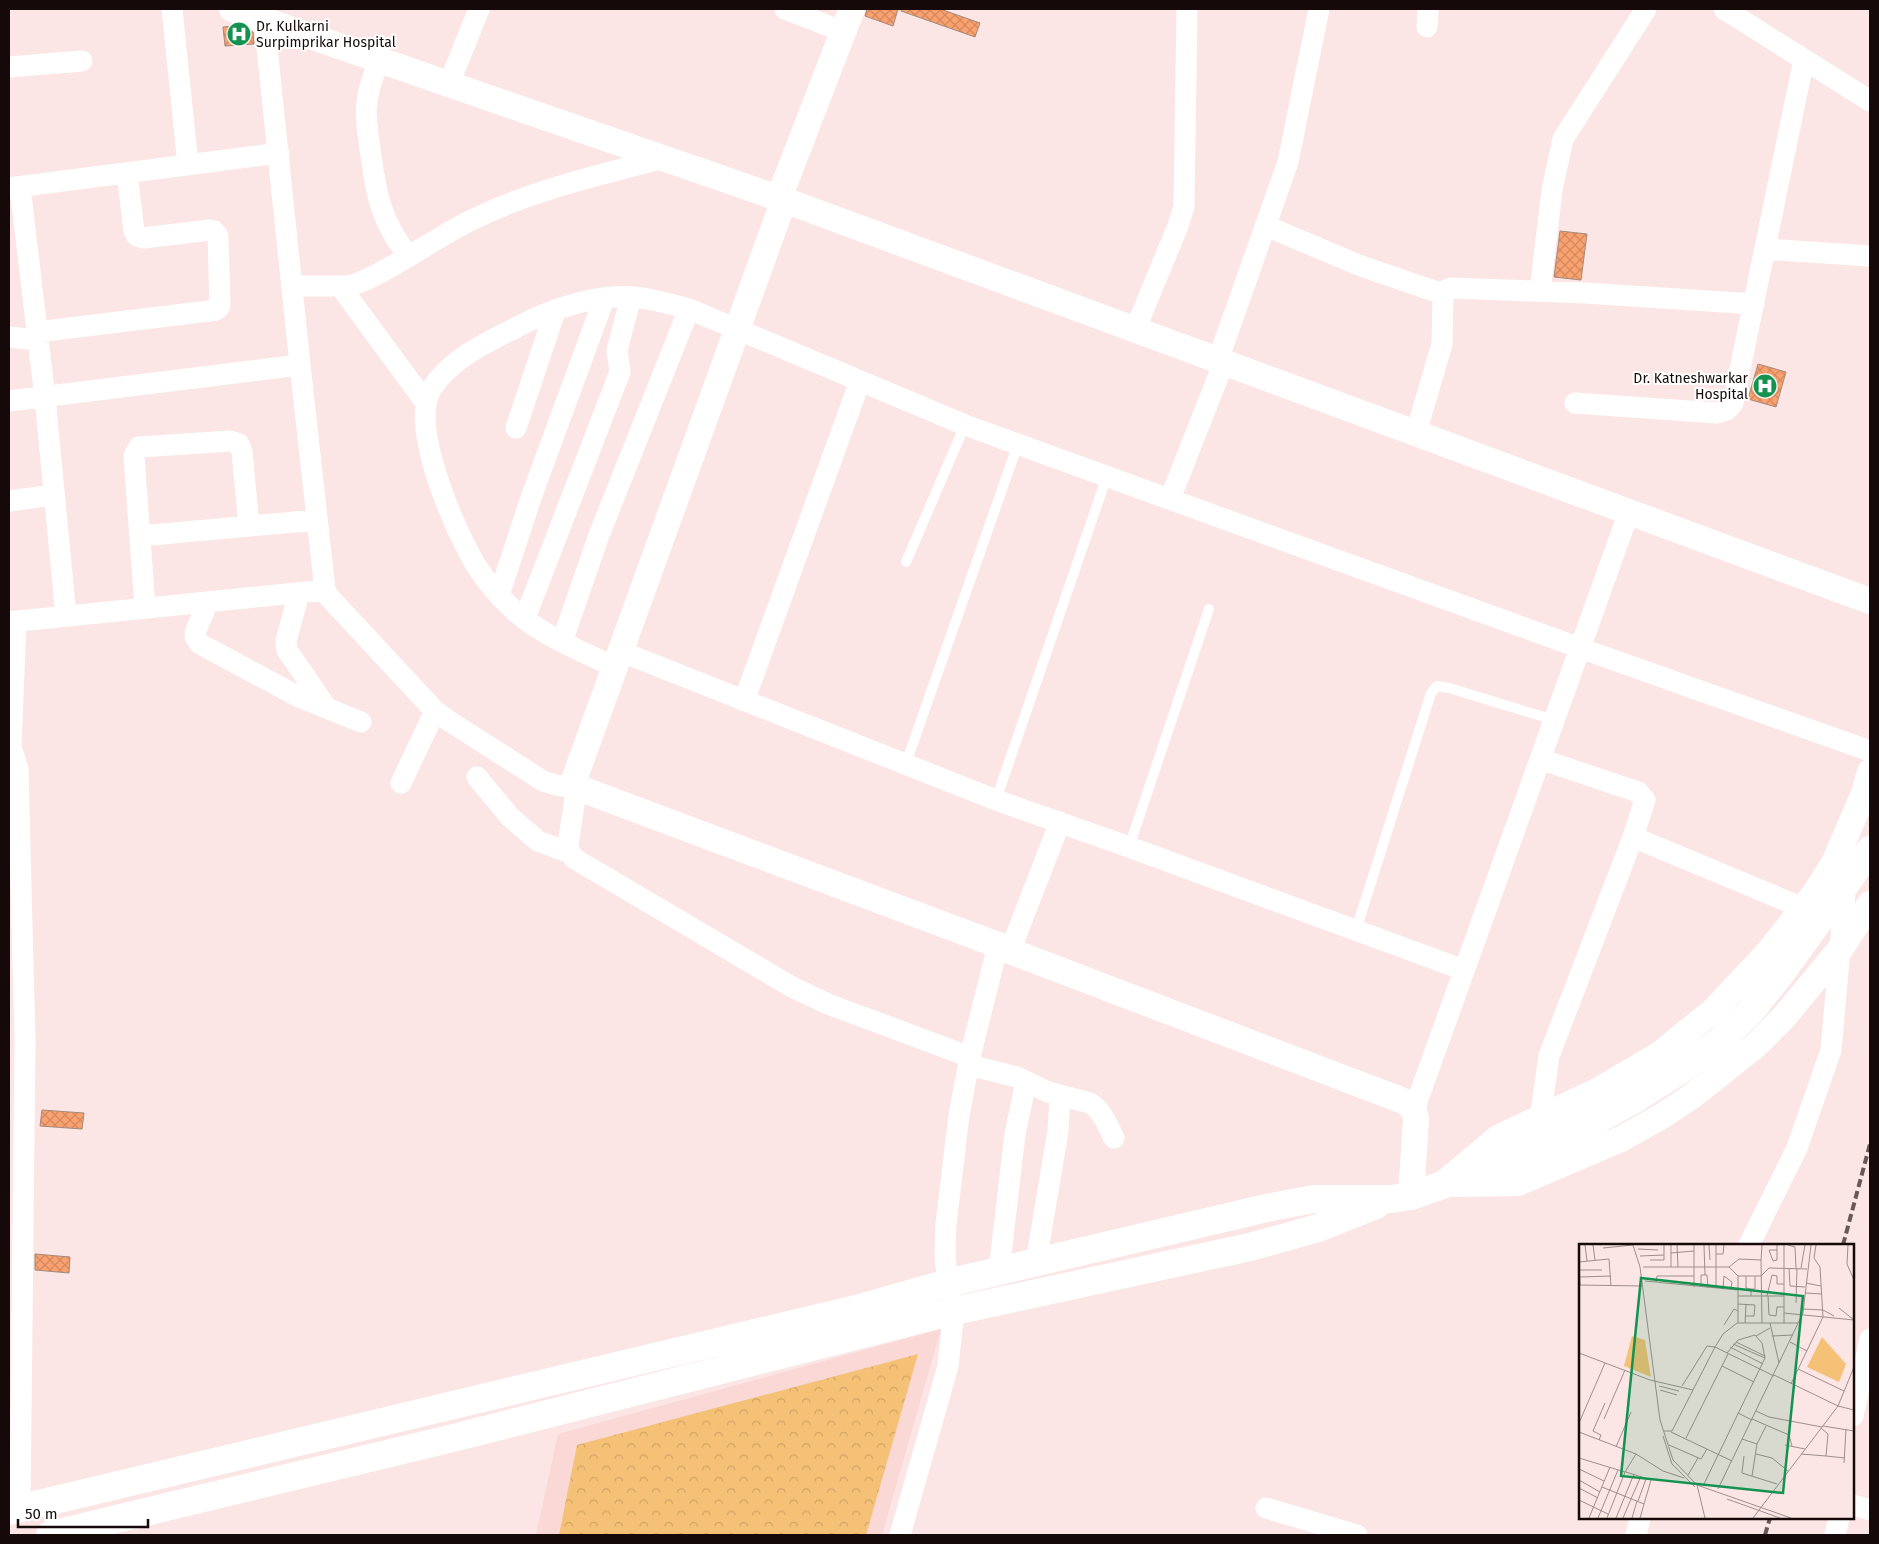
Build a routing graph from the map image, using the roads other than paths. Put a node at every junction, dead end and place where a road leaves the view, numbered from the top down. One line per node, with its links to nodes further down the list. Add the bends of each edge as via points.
1 (172, 9): 19 (street)
2 (232, 9): 9 (street)
3 (479, 9): 15 (street)
4 (784, 9): 10 (street)
5 (1187, 9): 37 (street, via 1184,206)
6 (1319, 9): 23 (street, via 1288,162)
7 (1646, 9): 29 (street, via 1563,139 1552,190)
8 (1724, 9): 12 (street)
9 (264, 19): 11 (street); 17 (street)
10 (848, 20): 22 (street)
11 (380, 59): 15 (street); 25 (street, via 369,90 366,121 378,200 397,241)
12 (1804, 59): 16 (street); 24 (street)
13 (82, 61): 14 (street)
14 (9, 67)
15 (449, 84): 18 (street)
16 (1870, 101)
17 (279, 153): 19 (street); 27 (street)
18 (664, 158): 22 (street); 25 (street, via 563,184 520,199 475,218)
19 (188, 165): 20 (street)
20 (127, 173): 21 (street); 38 (street, via 137,236 210,230 218,236 220,306 216,310)
21 (14, 187): 38 (street)
22 (782, 199): 36 (street); 37 (street)
23 (1266, 226): 30 (street, via 1361,266); 40 (street)
24 (1765, 249): 26 (street); 33 (street)
25 (408, 256): 28 (street, via 365,280)
26 (1870, 256)
27 (292, 286): 28 (street); 41 (street)
28 (340, 286): 45 (street)
29 (1540, 291): 30 (street, via 1451,288); 33 (street)
30 (1443, 294): 49 (street, via 1442,344)
31 (632, 297): 32 (street); 34 (street); 68 (street, via 617,350 620,372)
32 (604, 299): 35 (street, via 575,304); 62 (street)
33 (1754, 304): 46 (street, via 1733,402 1727,410 1717,413)
34 (689, 309): 36 (street); 70 (street, via 599,535)
35 (555, 312): 45 (street, via 485,343 451,367 432,388); 48 (street)
36 (737, 330): 42 (street); 72 (street)
37 (1136, 330): 40 (street)
38 (37, 336): 39 (street); 43 (street)
39 (9, 337)
40 (1221, 361): 49 (street); 53 (street)
41 (300, 365): 43 (street); 56 (street)
42 (860, 381): 47 (street); 74 (street)
43 (45, 398): 44 (street); 52 (street)
44 (9, 401)
45 (426, 403): 62 (street, via 428,444 442,491 470,554)
46 (1576, 403)
47 (965, 424): 50 (street); 59 (lane)
48 (516, 428)
49 (1416, 433): 55 (street)
50 (1018, 444): 51 (street); 82 (lane)
51 (1107, 476): 53 (street); 87 (lane)
52 (54, 495): 54 (street); 67 (street)
53 (1170, 499): 71 (street)
54 (9, 501)
55 (1629, 512): 63 (street); 71 (street)
56 (318, 520): 57 (street); 60 (street)
57 (249, 526): 58 (street); 58 (street, via 239,444 230,441 148,445 139,447 134,456)
58 (140, 536): 65 (street)
59 (906, 562)
60 (326, 590): 61 (street); 76 (street)
61 (299, 593): 64 (street); 75 (street, via 286,650)
62 (499, 595): 68 (street)
63 (1870, 601)
64 (208, 602): 65 (street); 75 (street, via 196,630 200,644)
65 (145, 608): 67 (street)
66 (1209, 609): 92 (lane)
67 (66, 616): 69 (street)
68 (524, 618): 70 (street)
69 (12, 622): 73 (street)
70 (562, 642): 72 (street)
71 (1580, 648): 77 (street); 79 (street)
72 (618, 659): 74 (street); 86 (street, via 575,777)
73 (11, 687): 81 (street)
74 (744, 700): 82 (street)
75 (326, 707): 78 (street)
76 (435, 711): 85 (street); 86 (street, via 543,780 560,786)
77 (1554, 720): 80 (street); 98 (lane, via 1437,686 1431,693)
78 (361, 722)
79 (1870, 751)
80 (1540, 759): 91 (street, via 1642,795 1645,803); 101 (street)
81 (13, 765): 90 (street)
82 (905, 766): 87 (street)
83 (1870, 772): 89 (street)
84 (477, 777): 94 (street, via 510,817 538,841)
85 (401, 782)
86 (577, 785): 94 (street, via 568,845); 99 (street)
87 (996, 800): 88 (street)
88 (1060, 822): 92 (street); 99 (street)
89 (1851, 824): 97 (street, via 1834,863); 100 (street)
90 (14, 829): 95 (street)
91 (1633, 837): 97 (street); 108 (street, via 1549,1056)
92 (1130, 847): 98 (street)
93 (1870, 850): 111 (highway, via 1779,976 1750,1012 1720,1041 1635,1099 1595,1120 1506,1163)
94 (570, 853): 104 (street, via 575,859 792,987)
95 (15, 904): 102 (street)
96 (1870, 904): 100 (street)
97 (1804, 908): 108 (street, via 1768,954 1714,1010 1660,1054 1599,1090)
98 (1356, 930): 101 (street)
99 (1004, 948): 104 (street); 107 (street, via 1406,1102)
100 (1841, 948): 111 (street, via 1802,997 1755,1046 1662,1116 1621,1139 1518,1183); 113 (street, via 1831,1050 1797,1148)
101 (1464, 970): 107 (street)
102 (16, 975): 103 (street)
103 (17, 1042): 109 (street)
104 (970, 1061): 105 (street); 116 (street, via 959,1115 946,1224)
105 (1026, 1082): 106 (street); 115 (street, via 1015,1134)
106 (1060, 1096): 110 (street, via 1094,1106); 114 (street, via 1058,1131)
107 (1414, 1110): 112 (street, via 1416,1119)
108 (1540, 1119): 111 (street, via 1498,1138)
109 (16, 1133): 118 (street)
110 (1114, 1138)
111 (1442, 1184): 112 (highway)
112 (1401, 1197): 114 (highway, via 1314,1199); 117 (highway, via 1318,1228 1250,1247)
113 (1749, 1244)
114 (1036, 1262): 115 (highway)
115 (999, 1270): 116 (highway)
116 (948, 1282): 117 (street); 125 (highway, via 841,1313)
117 (954, 1311): 130 (highway); 131 (street, via 948,1366)
118 (16, 1315): 120 (street)
119 (1869, 1350): 121 (street)
120 (15, 1401): 125 (street)
121 (1854, 1414)
122 (1854, 1418): 123 (street)
123 (1870, 1425)
124 (1854, 1505): 127 (street)
125 (24, 1508): 130 (highway)
126 (1266, 1508): 132 (street)
127 (1870, 1510)
128 (1640, 1519): 133 (street)
129 (1839, 1519): 134 (street)
130 (61, 1534)
131 (900, 1535)
132 (1357, 1535)
133 (1636, 1535)
134 (1835, 1535)

